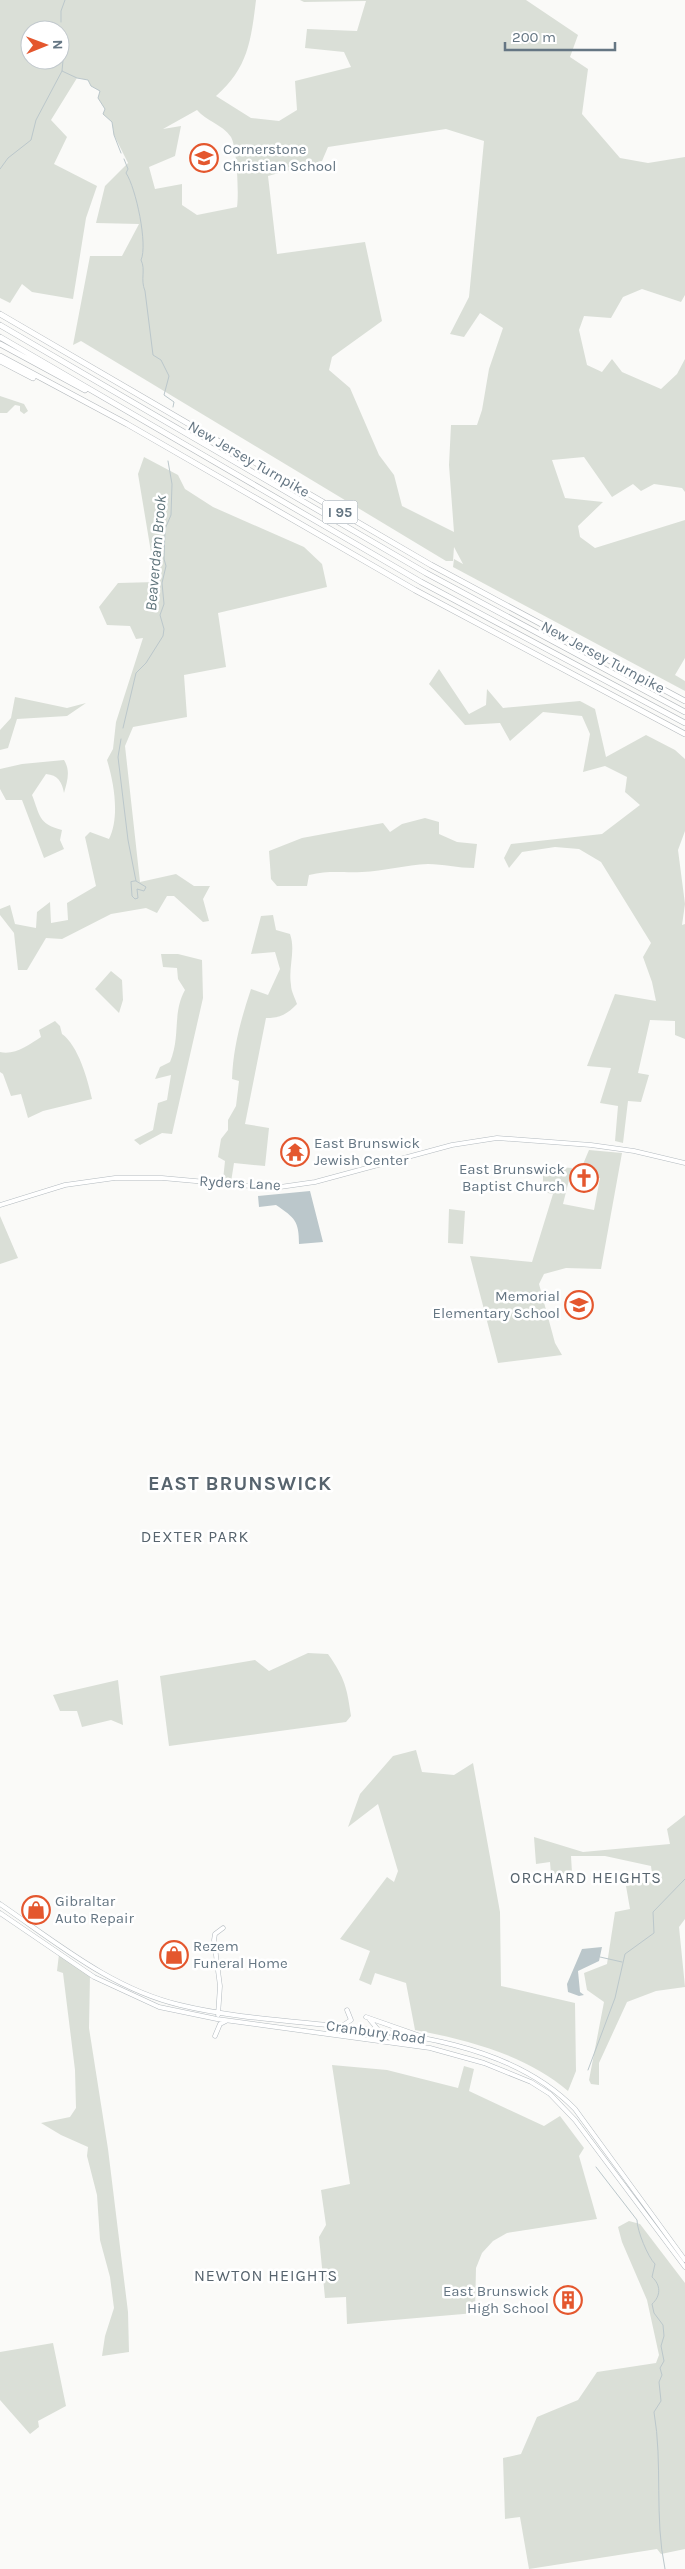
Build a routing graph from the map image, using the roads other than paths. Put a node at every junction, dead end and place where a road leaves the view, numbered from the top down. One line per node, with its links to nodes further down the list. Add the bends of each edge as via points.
1 (0, 314): 9 (highway, New Jersey Turnpike / I 95, via 431,565)
2 (0, 325): 10 (highway, New Jersey Turnpike / I 95, via 426,573)
3 (0, 337): 7 (highway, New Jersey Turnpike / I 95)
4 (0, 344): 7 (highway)
5 (0, 356): 8 (highway, New Jersey Turnpike / I 95)
6 (0, 361): 8 (highway)
7 (133, 415): 11 (highway, New Jersey Turnpike / I 95, via 421,582)
8 (127, 424): 12 (highway, New Jersey Turnpike / I 95, via 415,590)
9 (685, 701)
10 (685, 712)
11 (685, 724)
12 (685, 734)
13 (685, 1163): 14 (main road, Ryders Lane, via 599,1146 497,1138 434,1150 315,1182 273,1188 162,1178 115,1178 65,1184)
14 (0, 1205)
15 (0, 1904): 19 (main road, Cranbury Road, via 90,1966 129,1987 179,2005)
16 (0, 1913): 20 (main road, Cranbury Road, via 94,1977 119,1990 159,2007)
17 (223, 1928): 19 (main road, via 215,1934 214,1940 220,1986)
18 (347, 2010): 22 (main road, via 351,2020)
19 (218, 2012): 20 (main road); 22 (main road, Cranbury Road)
20 (217, 2019): 21 (main road, Cranbury Road)
21 (228, 2021): 24 (main road, via 220,2024); 25 (main road, Cranbury Road)
22 (340, 2027): 23 (main road, Cranbury Road)
23 (380, 2032): 25 (main road); 26 (main road, Cranbury Road); 26 (main road, via 366,2018)
24 (215, 2036)
25 (398, 2042): 28 (main road, Cranbury Road, via 484,2062 511,2072 550,2094 580,2127)
26 (443, 2043): 27 (main road, Cranbury Road, via 513,2065 559,2092 575,2109)
27 (685, 2260)
28 (685, 2267)

